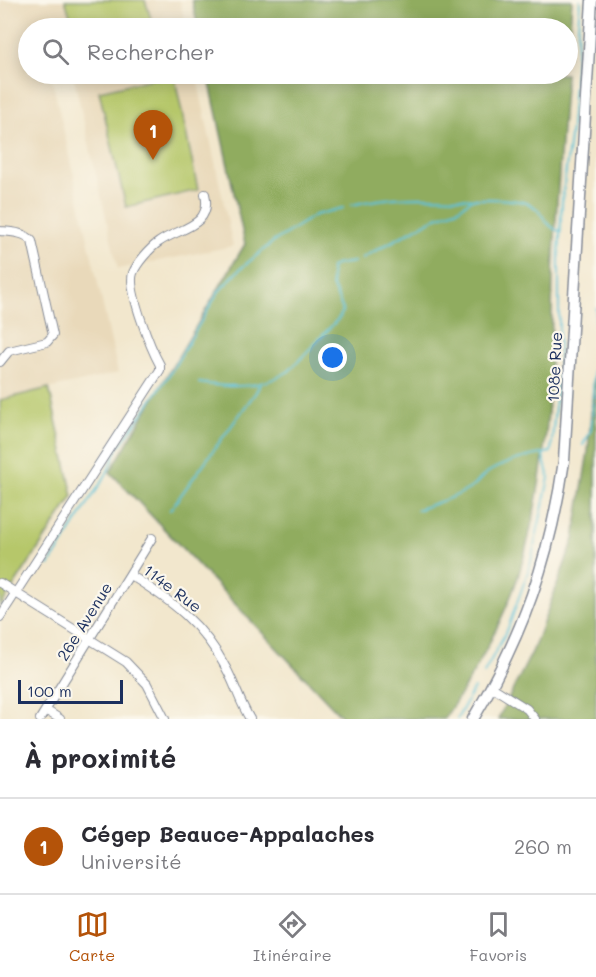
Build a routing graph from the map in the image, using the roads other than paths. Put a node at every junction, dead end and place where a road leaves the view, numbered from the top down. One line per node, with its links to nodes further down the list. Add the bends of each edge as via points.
1 (592, 0): 11 (main road, 108e Rue, via 559,499 534,591)
2 (205, 194): 8 (street, via 206,210 199,220 160,241 132,275 141,318 160,370)
3 (0, 231): 4 (street, via 30,237 53,335 47,342 9,351)
4 (0, 362)
5 (152, 538): 6 (street, 26e Avenue)
6 (130, 575): 10 (street, 26e Avenue); 16 (street, 114e Rue, via 173,603 202,631 227,669)
7 (0, 583): 8 (street)
8 (15, 593): 9 (street); 10 (street)
9 (0, 617)
10 (90, 639): 12 (street, 26e Avenue); 15 (street, via 139,674)
11 (492, 687): 17 (main road, 108e Rue); 18 (street, via 527,709)
12 (47, 711): 13 (street, 26e Avenue); 14 (street)
13 (40, 719)
14 (60, 719)
15 (165, 719)
16 (250, 719)
17 (473, 719)
18 (535, 719)

